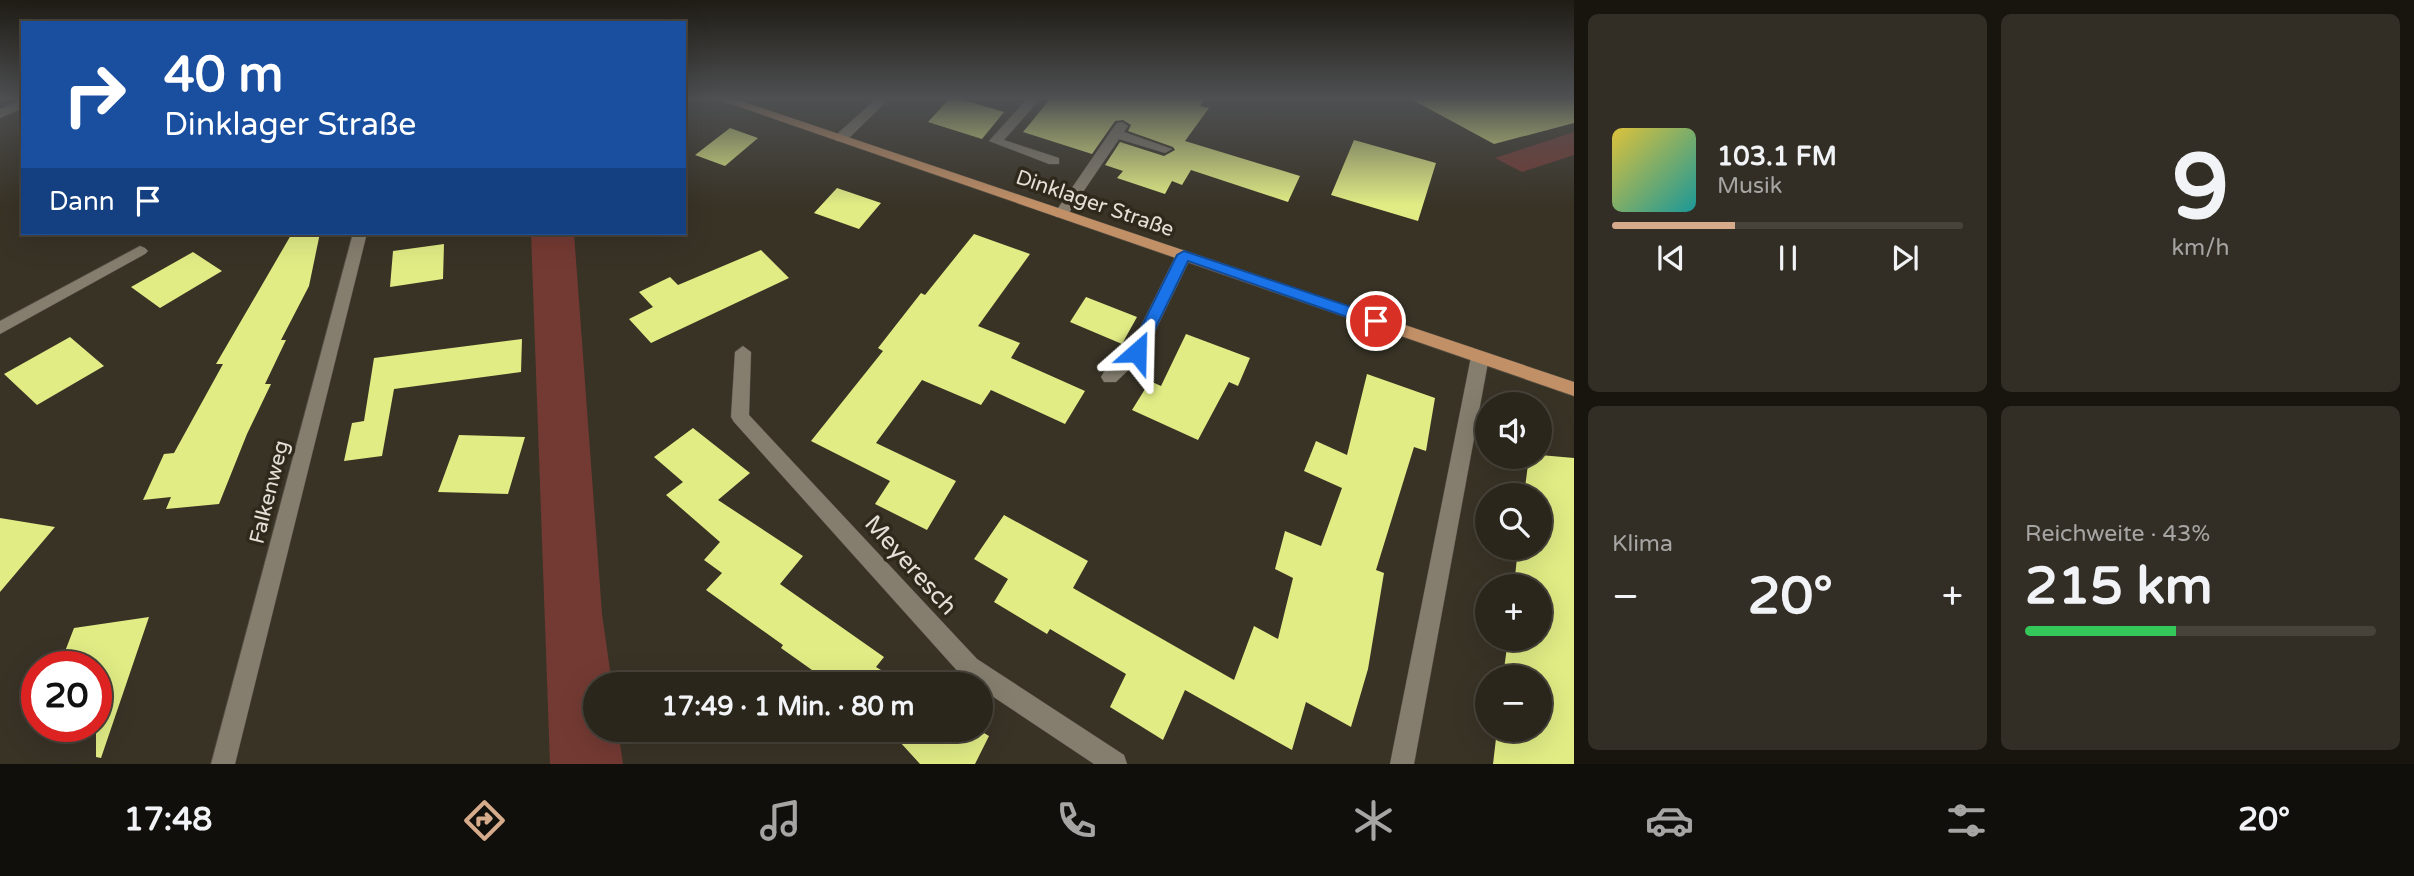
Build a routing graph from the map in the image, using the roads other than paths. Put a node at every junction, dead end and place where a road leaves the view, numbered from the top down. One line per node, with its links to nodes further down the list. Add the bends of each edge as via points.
1 (828, 134): 6 (main road, Dinklager Straße)
2 (846, 134): 6 (street)
3 (1003, 134): 8 (street, via 996,141)
4 (1116, 134): 9 (street)
5 (1128, 134): 7 (street)
6 (841, 138): 9 (main road, Dinklager Straße)
7 (1165, 149)
8 (1054, 161)
9 (1061, 214): 12 (main road, Dinklager Straße)
10 (359, 235): 18 (street, Falkenweg)
11 (140, 251): 13 (street)
12 (1184, 255): 15 (main road, Dinklager Straße); 16 (street, via 1137,352)
13 (0, 328)
14 (743, 352): 19 (street, Meyeresch, via 740,417 969,667)
15 (1480, 357): 17 (main road, Dinklager Straße); 20 (street)
16 (1110, 377)
17 (1574, 389)
18 (223, 764)
19 (1115, 764)
20 (1402, 764)

